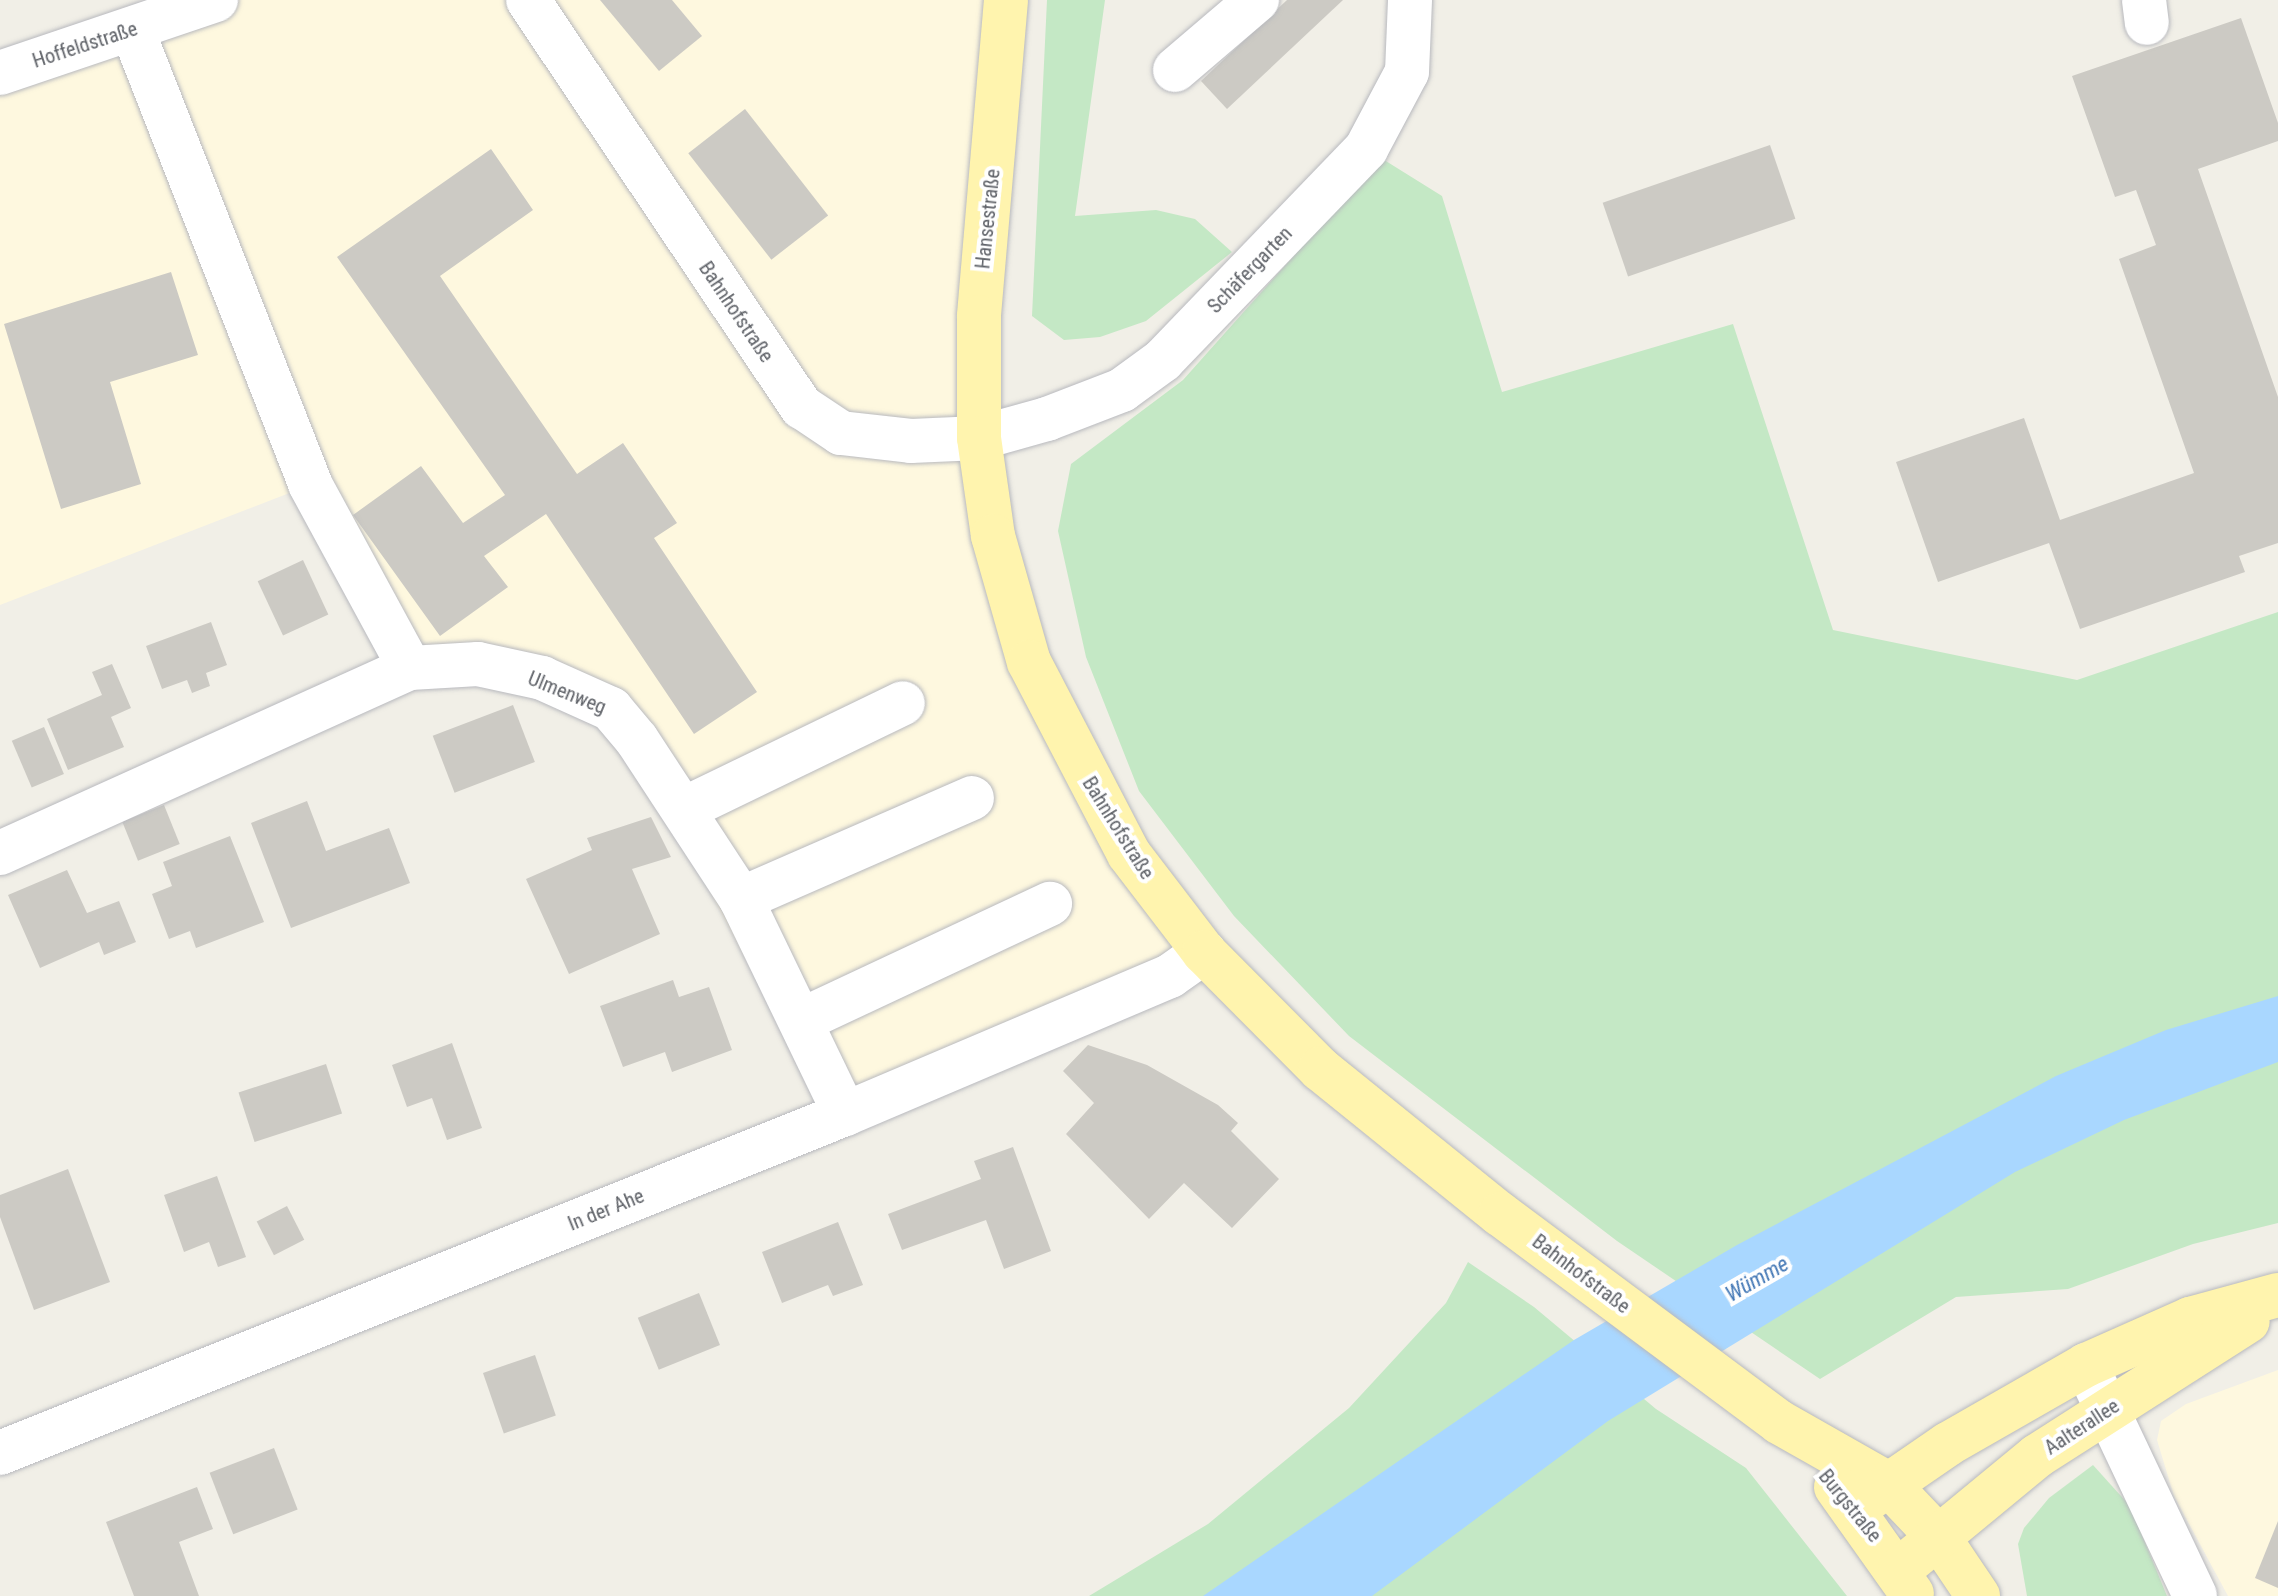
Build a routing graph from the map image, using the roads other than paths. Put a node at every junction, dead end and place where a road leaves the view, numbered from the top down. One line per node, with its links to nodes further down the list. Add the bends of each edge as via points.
1 (216, 0): 6 (street, Hoffeldstraße)
2 (528, 0): 9 (street, Bahnhofstraße, via 802,407 841,433 911,441)
3 (1006, 0): 9 (main road, Hansestraße, via 979,317)
4 (1257, 0): 7 (street)
5 (1410, 0): 9 (street, Schäfergarten, via 1407,72 1366,149 1163,360 1122,390)
6 (132, 29): 8 (street, Hoffeldstraße); 10 (street, via 310,484)
7 (1175, 70)
8 (0, 73)
9 (979, 438): 17 (main road, Bahnhofstraße, via 993,536 1029,662 1129,854)
10 (410, 668): 13 (street, Ulmenweg, via 490,667 542,678 611,709); 14 (street, Ulmenweg)
11 (903, 703): 13 (street)
12 (972, 798): 15 (street)
13 (684, 809): 15 (street, Ulmenweg)
14 (0, 853)
15 (741, 899): 18 (street, Ulmenweg)
16 (1050, 904): 18 (street)
17 (1204, 952): 19 (street, In der Ahe, via 1170,976); 24 (main road, Bahnhofstraße, via 1320,1069 1547,1249)
18 (802, 1020): 19 (street, Ulmenweg)
19 (845, 1114): 25 (street, In der Ahe)
20 (2278, 1295): 22 (main road, via 2190,1319)
21 (2278, 1305): 23 (main road, Aalterallee, via 2202,1346)
22 (2086, 1365): 23 (street); 26 (main road)
23 (2110, 1409): 27 (main road, Aalterallee, via 2037,1456); 30 (street)
24 (1779, 1422): 26 (main road, Burgstraße)
25 (0, 1453)
26 (1871, 1496): 27 (main road); 28 (main road, Burgstraße)
27 (1939, 1538): 28 (main road, Aalterallee); 29 (main road)
28 (1906, 1583)
29 (1978, 1596)
30 (2195, 1596)

